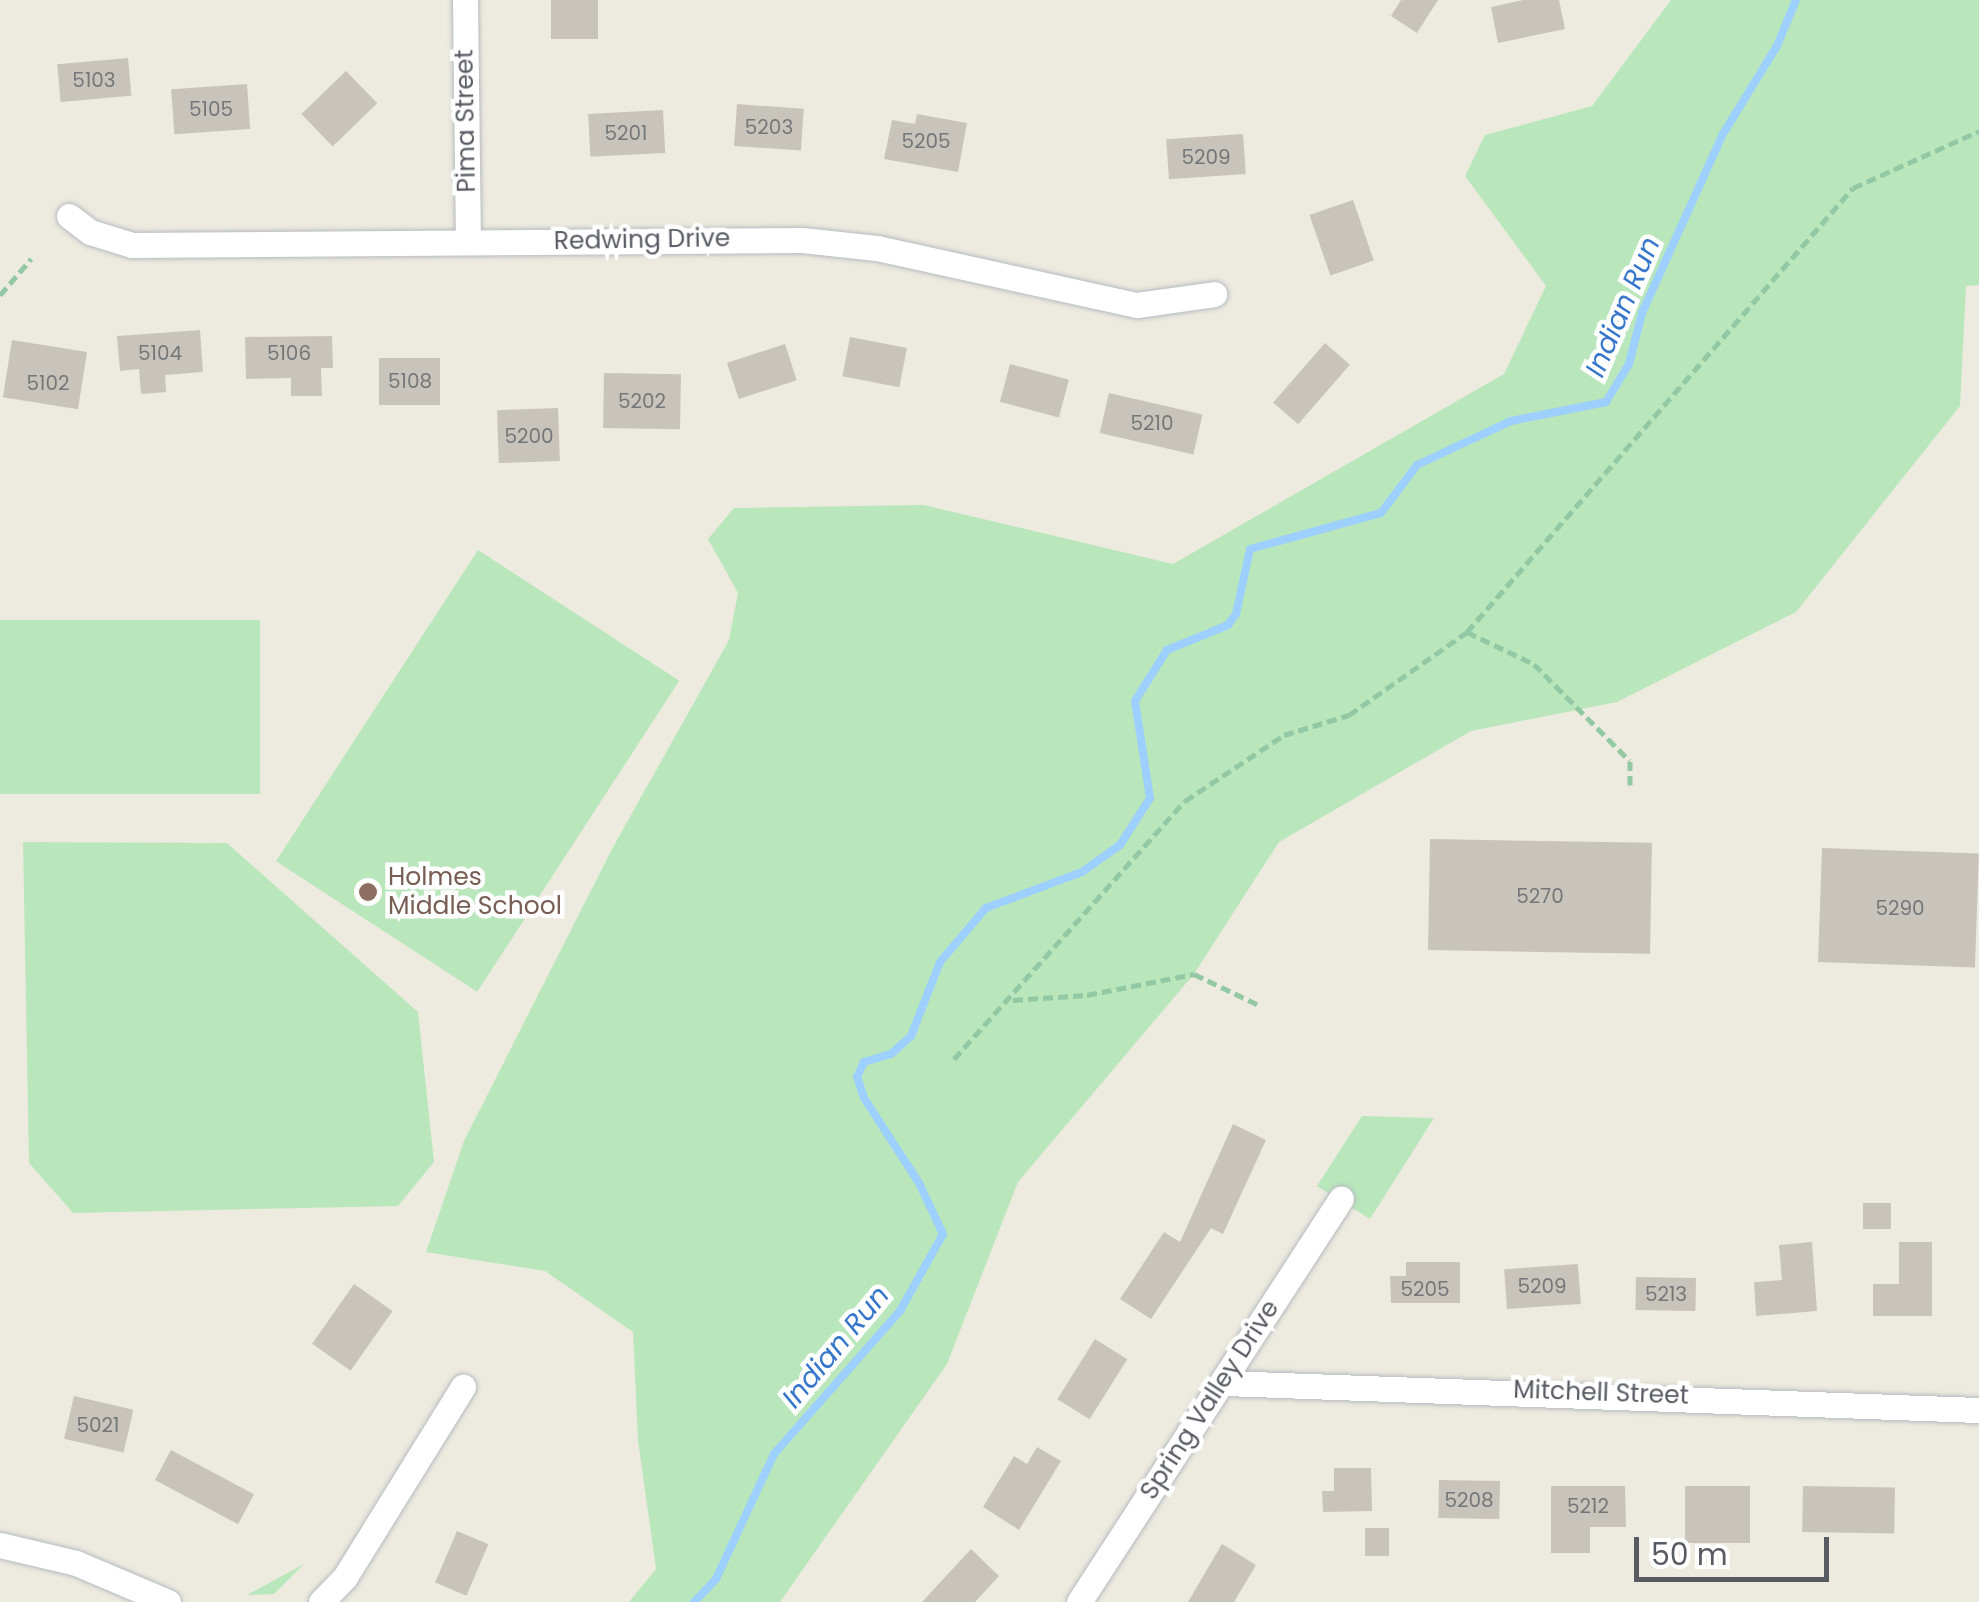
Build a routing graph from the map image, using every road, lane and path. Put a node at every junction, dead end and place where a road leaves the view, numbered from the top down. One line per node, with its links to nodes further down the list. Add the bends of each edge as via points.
1 (465, 0): 4 (street, Pima Street)
2 (1979, 131): 8 (path, via 1852,188)
3 (70, 216): 4 (street, Redwing Drive, via 90,232 132,245)
4 (468, 242): 6 (street, Redwing Drive, via 829,241 1137,305)
5 (31, 259): 7 (path)
6 (1214, 294)
7 (0, 295)
8 (1468, 632): 9 (path, via 1534,664 1630,761); 10 (path, via 1349,715 1284,735 1185,801)
9 (1630, 784)
10 (1010, 1000): 11 (path, via 1087,995 1194,974); 12 (path)
11 (1258, 1004)
12 (954, 1059)
13 (1341, 1198): 14 (street, Spring Valley Drive)
14 (1224, 1383): 16 (street, Mitchell Street); 20 (street, Spring Valley Drive)
15 (463, 1388): 19 (street, via 355,1561)
16 (1979, 1410)
17 (0, 1545): 18 (street, via 76,1564)
18 (168, 1602)
19 (320, 1602)
20 (1079, 1602)

